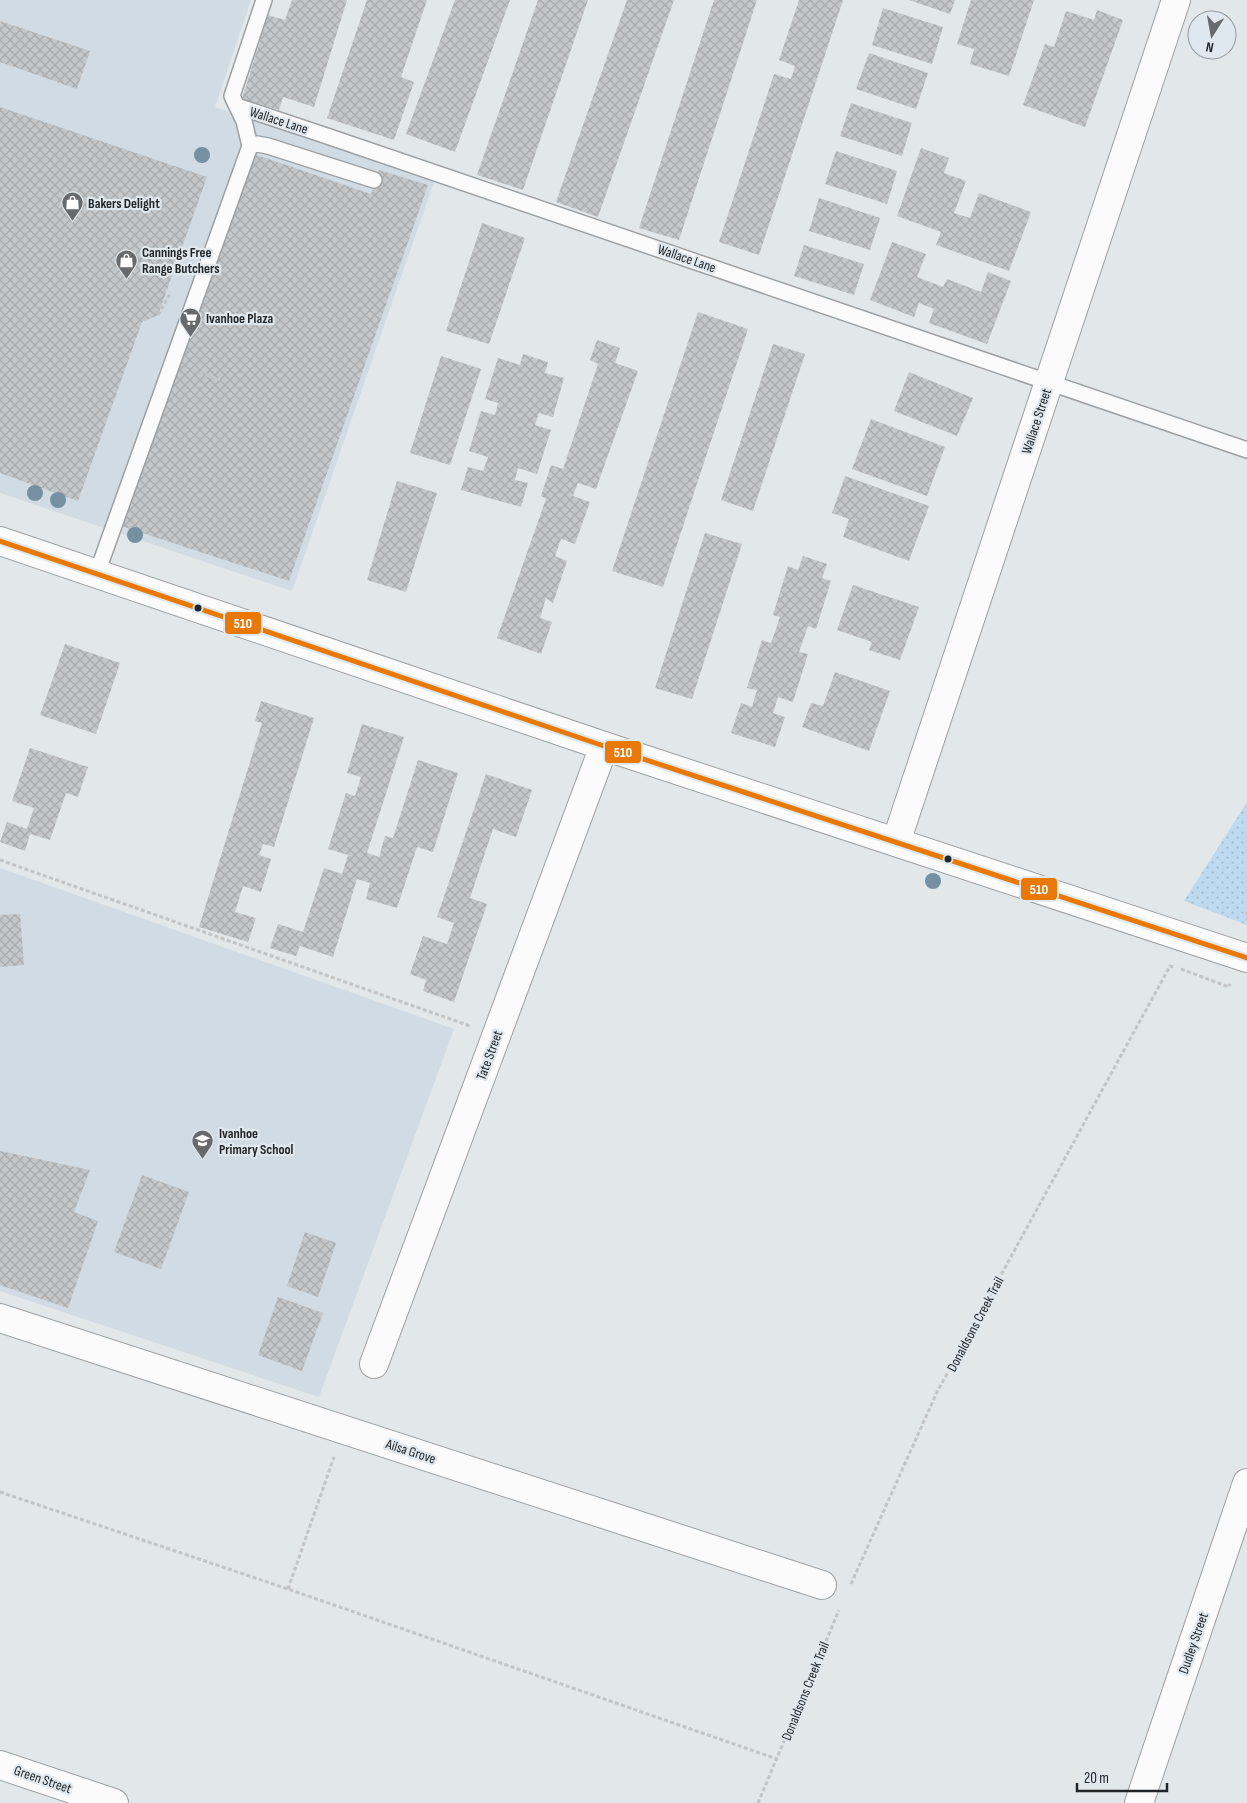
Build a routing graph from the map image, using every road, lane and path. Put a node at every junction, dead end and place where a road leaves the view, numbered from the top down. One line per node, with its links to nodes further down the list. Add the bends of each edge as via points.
1 (264, 0): 3 (lane, via 232,96)
2 (1176, 0): 8 (street, Wallace Street)
3 (237, 106): 4 (lane); 8 (lane, Wallace Lane)
4 (250, 146): 5 (lane, via 268,146); 6 (lane)
5 (374, 180)
6 (174, 363): 7 (path); 11 (lane)
7 (220, 380)
8 (1049, 382): 9 (lane, Wallace Lane); 13 (street, Wallace Street)
9 (1247, 450)
10 (0, 541): 11 (street)
11 (98, 573): 12 (street)
12 (604, 746): 13 (street); 18 (street, Tate Street)
13 (896, 842): 17 (street)
14 (0, 860): 18 (path)
15 (1247, 912): 16 (path)
16 (1247, 920)
17 (1243, 957): 25 (path, Donaldsons Creek Trail, via 1229,986 1170,966 937,1392)
18 (496, 1035): 20 (street, Tate Street)
19 (0, 1318): 21 (street, Ailsa Grove)
20 (374, 1364)
21 (343, 1429): 24 (path); 25 (street, Ailsa Grove)
22 (1247, 1483): 31 (street, Dudley Street)
23 (0, 1492): 24 (path)
24 (288, 1589): 27 (path)
25 (835, 1589)
26 (842, 1603): 27 (path, Donaldsons Creek Trail)
27 (777, 1759): 30 (path, Donaldsons Creek Trail)
28 (0, 1765): 29 (street, Green Street)
29 (114, 1803)
30 (758, 1803)
31 (1140, 1803)

